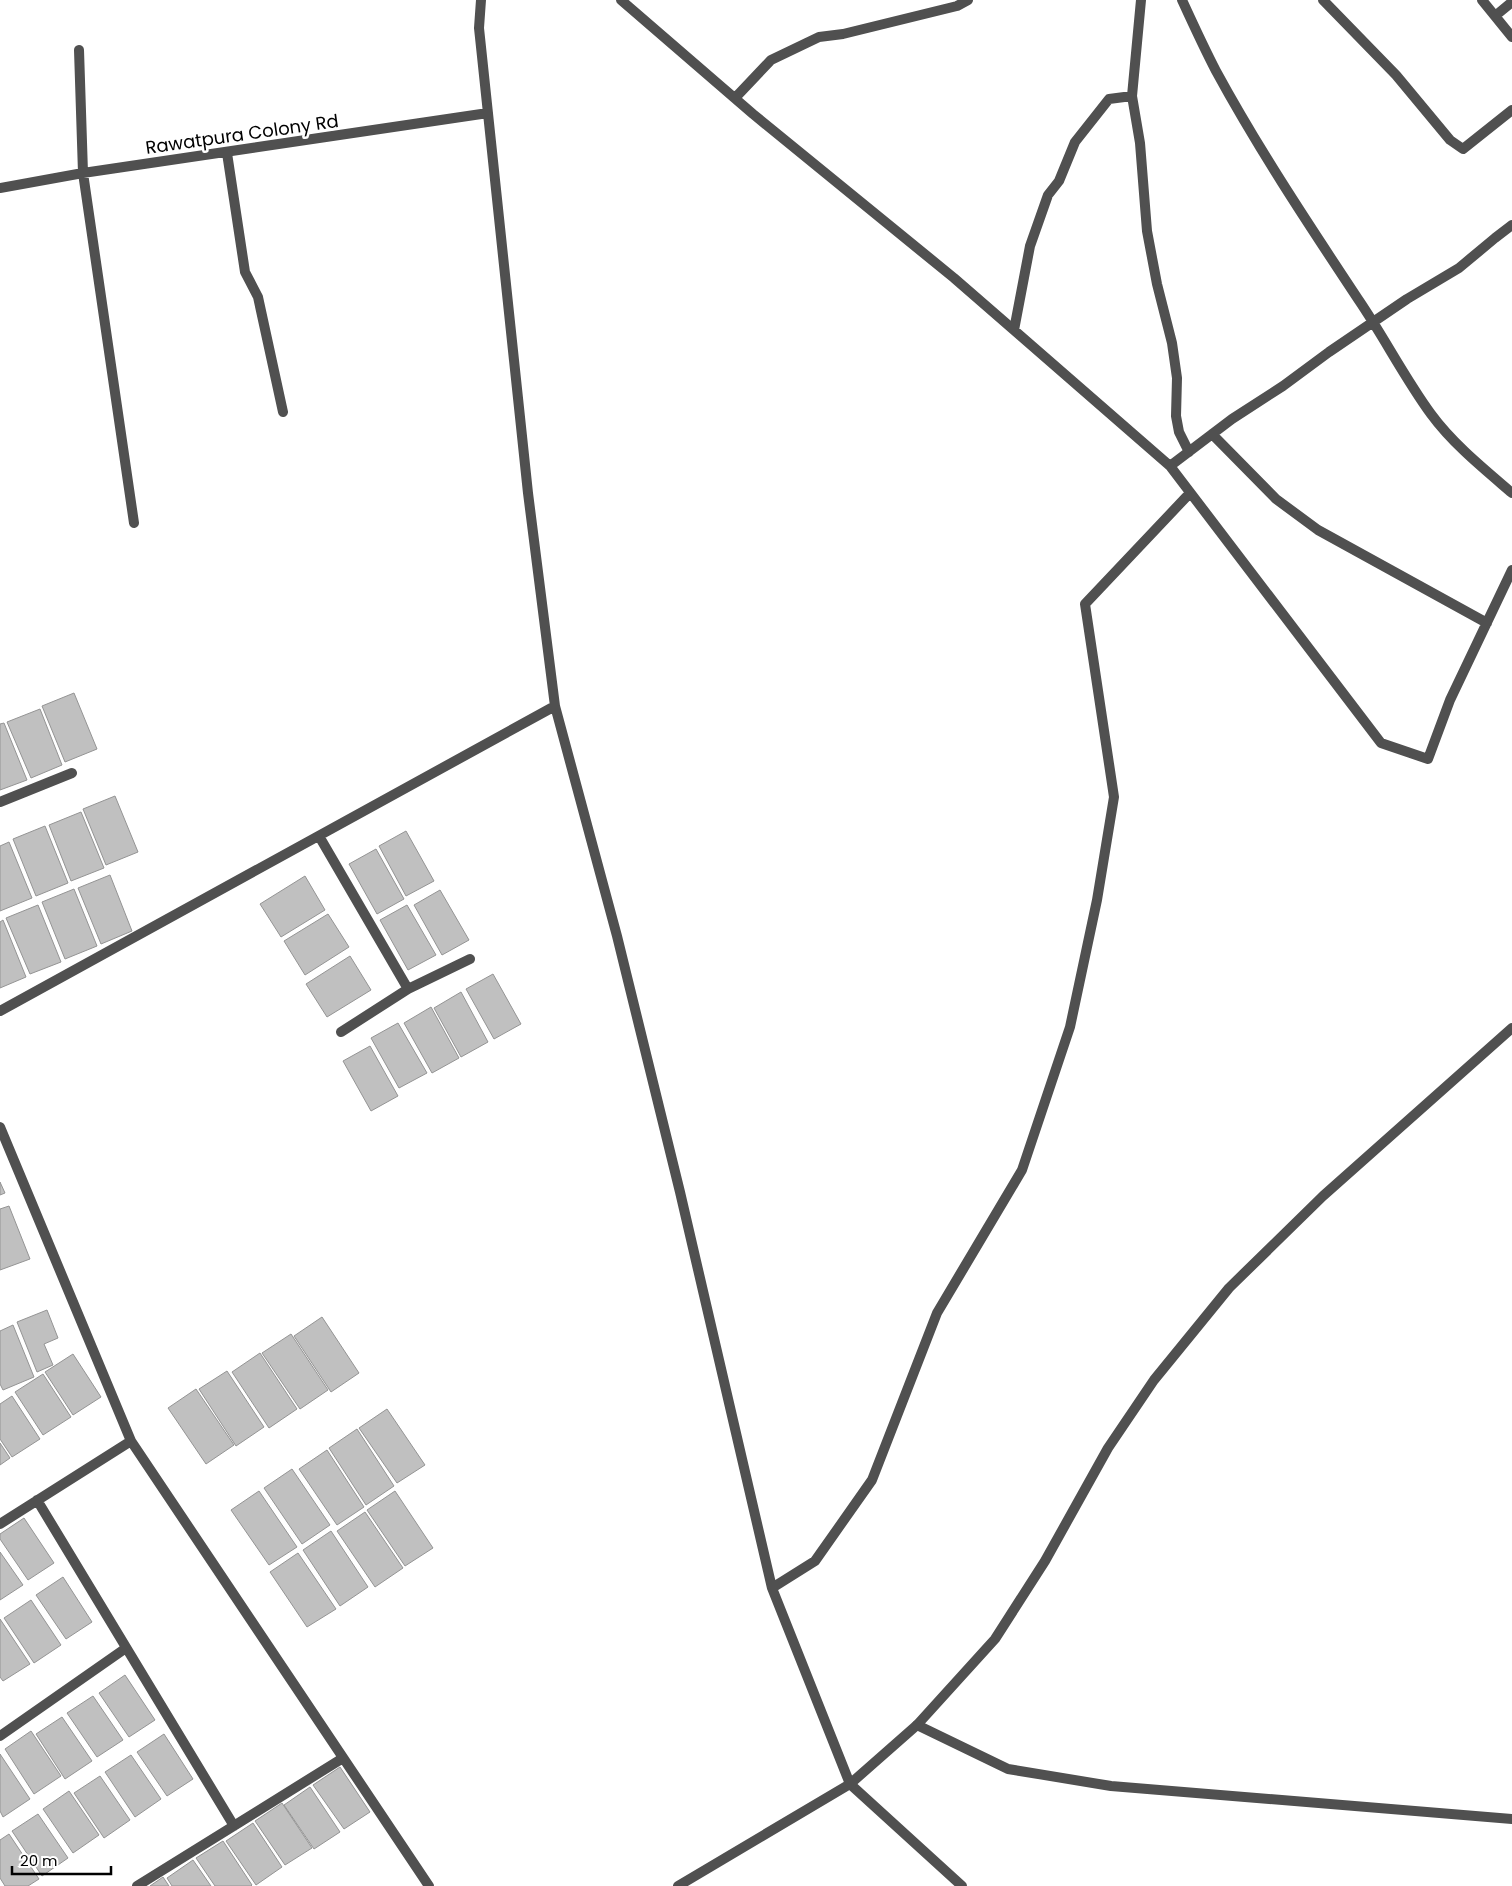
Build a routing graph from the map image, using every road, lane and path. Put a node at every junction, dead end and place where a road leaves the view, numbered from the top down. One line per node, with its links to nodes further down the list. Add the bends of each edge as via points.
1 (481, 0): 15 (street, via 479,28)
2 (621, 0): 13 (street)
3 (968, 0): 13 (street, via 957,6 819,37 771,60)
4 (1141, 0): 12 (street)
5 (1182, 0): 20 (street, via 1258,145)
6 (1323, 0): 14 (street, via 1396,75 1450,140 1463,149)
7 (1482, 0): 9 (street)
8 (1512, 2): 9 (street)
9 (1495, 16): 10 (street)
10 (1512, 37)
11 (79, 50): 17 (street)
12 (1132, 96): 21 (street, via 1109,99 1074,142 1059,181 1048,195 1030,246); 24 (street, via 1140,143 1147,231 1177,378 1176,416 1179,432)
13 (735, 98): 21 (street)
14 (1512, 110)
15 (488, 113): 16 (street, Rawatpura Colony Rd); 31 (street, via 528,493)
16 (227, 153): 17 (street, Rawatpura Colony Rd); 22 (street, via 245,272 258,297)
17 (83, 173): 18 (street, Rawatpura Colony Rd); 28 (street)
18 (0, 188)
19 (1512, 225): 20 (street, via 1459,268)
20 (1373, 323): 23 (street); 27 (street, via 1432,416)
21 (1014, 330): 25 (street)
22 (283, 412)
23 (1212, 434): 24 (street); 30 (street, via 1276,499 1318,530)
24 (1189, 452): 25 (street)
25 (1170, 466): 26 (street)
26 (1190, 494): 30 (street, via 1381,743 1428,759 1450,700); 44 (street, via 1085,604 1114,797 1097,900 1070,1027 1022,1170 938,1313 872,1480 815,1562)
27 (1512, 494)
28 (134, 523)
29 (1512, 570): 30 (street)
30 (1487, 623)
31 (555, 706): 34 (street); 44 (street, via 617,936)
32 (72, 773): 33 (street)
33 (0, 802)
34 (320, 836): 36 (street); 37 (street)
35 (470, 959): 36 (street)
36 (408, 989): 39 (street)
37 (0, 1011)
38 (1512, 1028): 46 (street, via 1323,1196 1229,1288 1154,1380 1108,1448 1045,1561 995,1639)
39 (341, 1032)
40 (0, 1127): 41 (street)
41 (131, 1441): 42 (street); 48 (street)
42 (37, 1500): 43 (street); 45 (street)
43 (0, 1524)
44 (772, 1588): 49 (street)
45 (126, 1648): 47 (street); 51 (street)
46 (916, 1725): 49 (street); 50 (street, via 1008,1769 1111,1786)
47 (0, 1736)
48 (343, 1758): 51 (street); 53 (street)
49 (850, 1784): 54 (street); 55 (street)
50 (1512, 1820)
51 (234, 1826): 52 (street)
52 (137, 1886)
53 (429, 1886)
54 (678, 1886)
55 (962, 1886)

